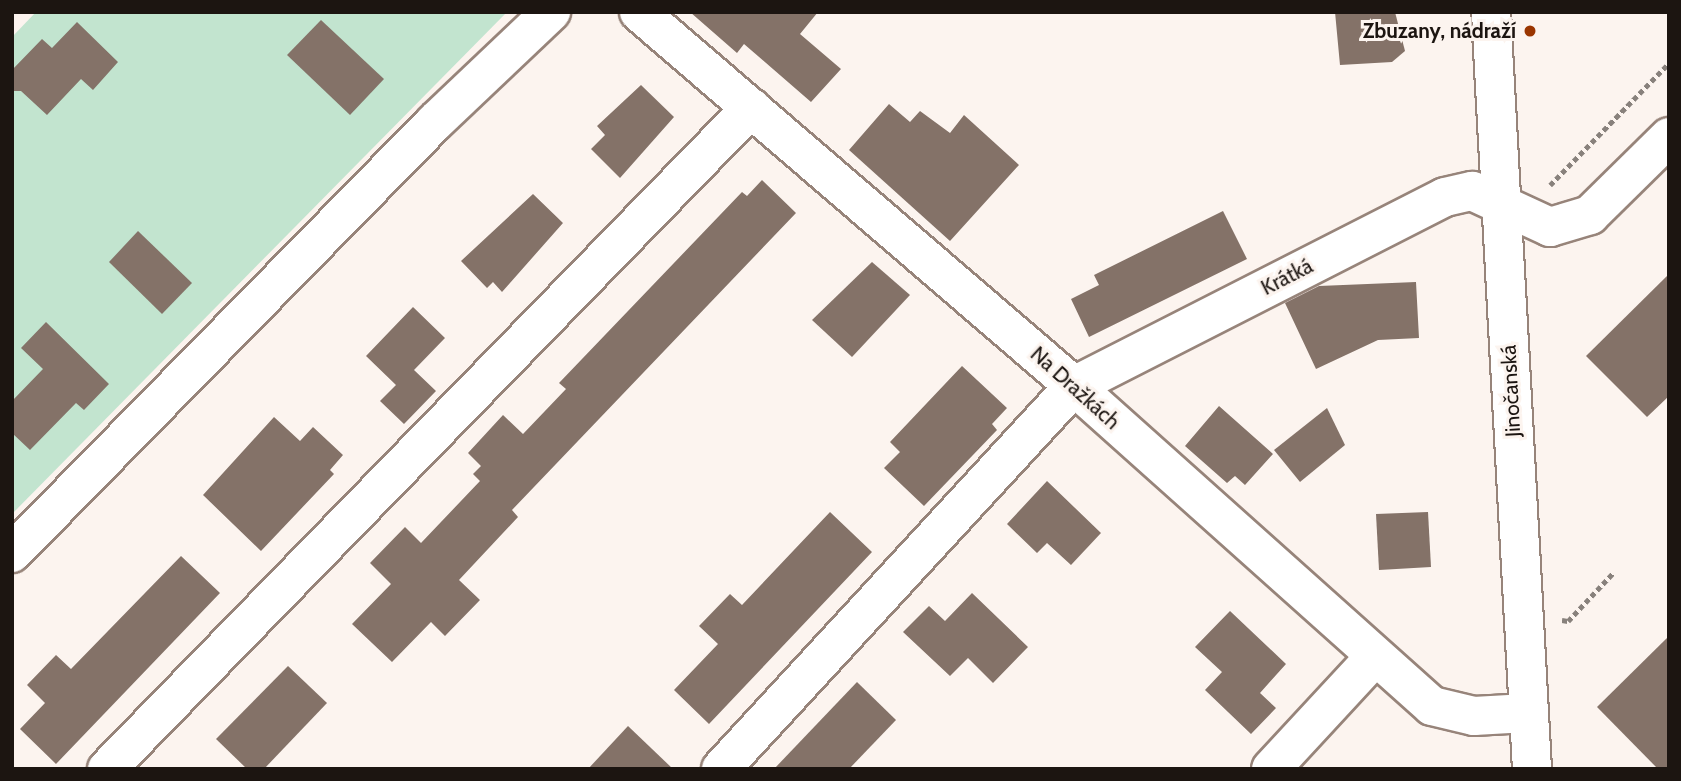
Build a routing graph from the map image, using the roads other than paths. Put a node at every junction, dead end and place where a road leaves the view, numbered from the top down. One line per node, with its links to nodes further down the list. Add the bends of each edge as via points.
1 (551, 12): 8 (street, via 425,132)
2 (639, 12): 4 (street, Na Dražkách)
3 (1491, 12): 6 (street, Jinočanská)
4 (751, 108): 7 (street, Na Dražkách); 11 (street)
5 (1669, 137): 6 (street, Krátká, via 1590,215 1550,227)
6 (1501, 208): 7 (street, Krátká, via 1472,191 1445,197); 10 (street, Jinočanská)
7 (1074, 386): 9 (street, Na Dražkách); 12 (street)
8 (12, 552)
9 (1373, 659): 10 (street, Na Dražkách, via 1432,706 1474,716); 13 (street)
10 (1527, 713): 14 (street, Jinočanská)
11 (107, 769)
12 (721, 769)
13 (1270, 769)
14 (1532, 769)

